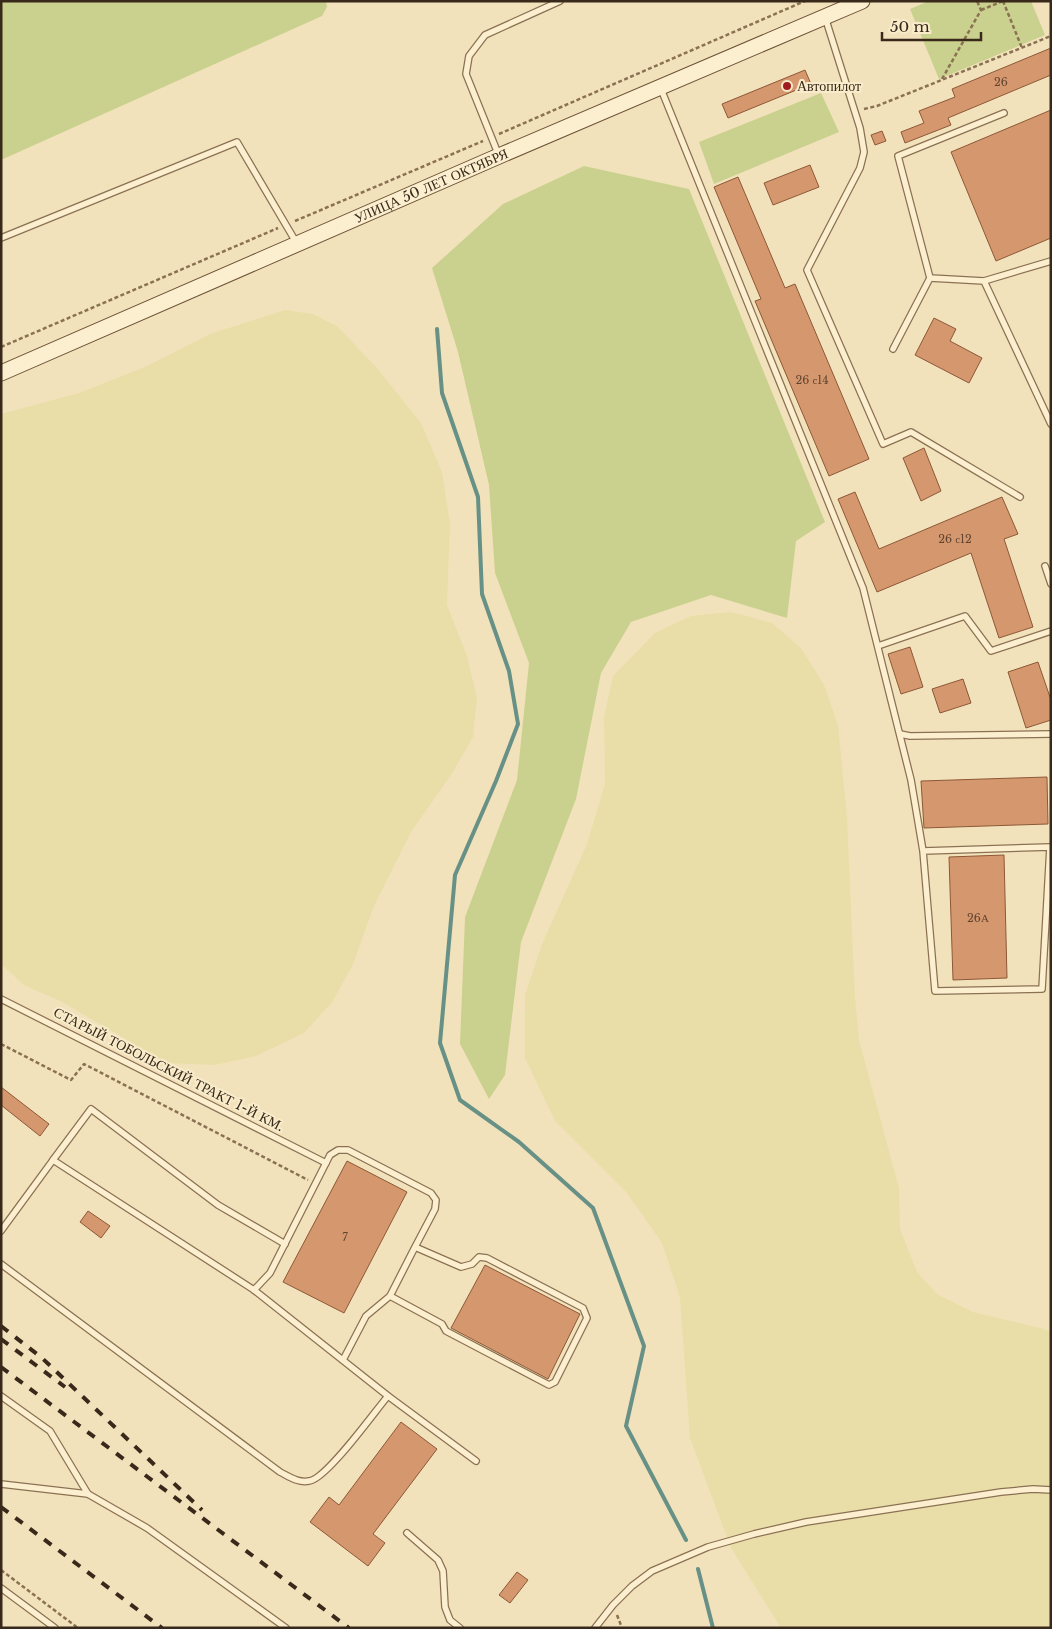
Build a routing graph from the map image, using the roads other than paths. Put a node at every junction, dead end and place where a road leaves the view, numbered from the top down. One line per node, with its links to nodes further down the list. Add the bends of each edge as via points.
1 (560, 1): 7 (lane, via 485,34 469,56 466,74)
2 (862, 1): 3 (main road, УЛИЦА 50 ЛЕТ ОКТЯБРЯ)
3 (845, 4): 4 (main road, УЛИЦА 50 ЛЕТ ОКТЯБРЯ)
4 (825, 17): 5 (main road, УЛИЦА 50 ЛЕТ ОКТЯБРЯ); 16 (lane, via 855,110 864,152 860,168 807,270 882,444 911,432)
5 (660, 87): 7 (main road, УЛИЦА 50 ЛЕТ ОКТЯБРЯ); 20 (lane, via 863,588)
6 (1004, 112): 11 (lane, via 898,156)
7 (498, 156): 9 (main road, УЛИЦА 50 ЛЕТ ОКТЯБРЯ)
8 (1, 238): 9 (lane, via 237,142)
9 (298, 244): 14 (main road, УЛИЦА 50 ЛЕТ ОКТЯБРЯ)
10 (1051, 261): 12 (lane)
11 (930, 278): 12 (lane); 13 (lane)
12 (984, 281): 15 (lane)
13 (893, 349)
14 (1, 374)
15 (1051, 424)
16 (1020, 497)
17 (1045, 566): 18 (lane)
18 (1051, 584)
19 (1051, 631): 20 (lane, via 991,650 965,616)
20 (878, 646): 21 (lane)
21 (900, 734): 22 (lane); 23 (lane)
22 (1051, 734)
23 (923, 851): 23 (lane, via 935,991 1042,989 1050,847)
24 (1, 999): 26 (lane, СТАРЫЙ ТОБОЛЬСКИЙ ТРАКТ 1-Й КМ.)
25 (53, 1160): 27 (lane); 28 (lane, via 91,1109 218,1206); 31 (lane)
26 (326, 1163): 28 (lane); 29 (lane, via 338,1150 348,1150 431,1193 436,1200 435,1209)
27 (1, 1231)
28 (286, 1244): 31 (lane, via 270,1273)
29 (416, 1247): 32 (lane); 32 (lane, via 461,1267 472,1264 479,1257 487,1258 583,1308 587,1318 555,1382 549,1385 446,1331 442,1324)
30 (1, 1264): 35 (lane, via 295,1480 311,1482 327,1471)
31 (254, 1290): 33 (lane)
32 (390, 1296): 33 (lane, via 366,1316)
33 (342, 1360): 35 (lane)
34 (1, 1396): 39 (lane, via 50,1431)
35 (388, 1396): 36 (lane)
36 (476, 1461)
37 (1, 1484): 39 (lane)
38 (1051, 1490): 45 (lane, via 1002,1492 806,1522 708,1546 652,1571 613,1605)
39 (88, 1494): 43 (lane, via 147,1528)
40 (407, 1533): 44 (lane, via 438,1560 443,1571 450,1620)
41 (1, 1588): 42 (lane)
42 (55, 1628)
43 (286, 1628)
44 (460, 1628)
45 (595, 1628)

